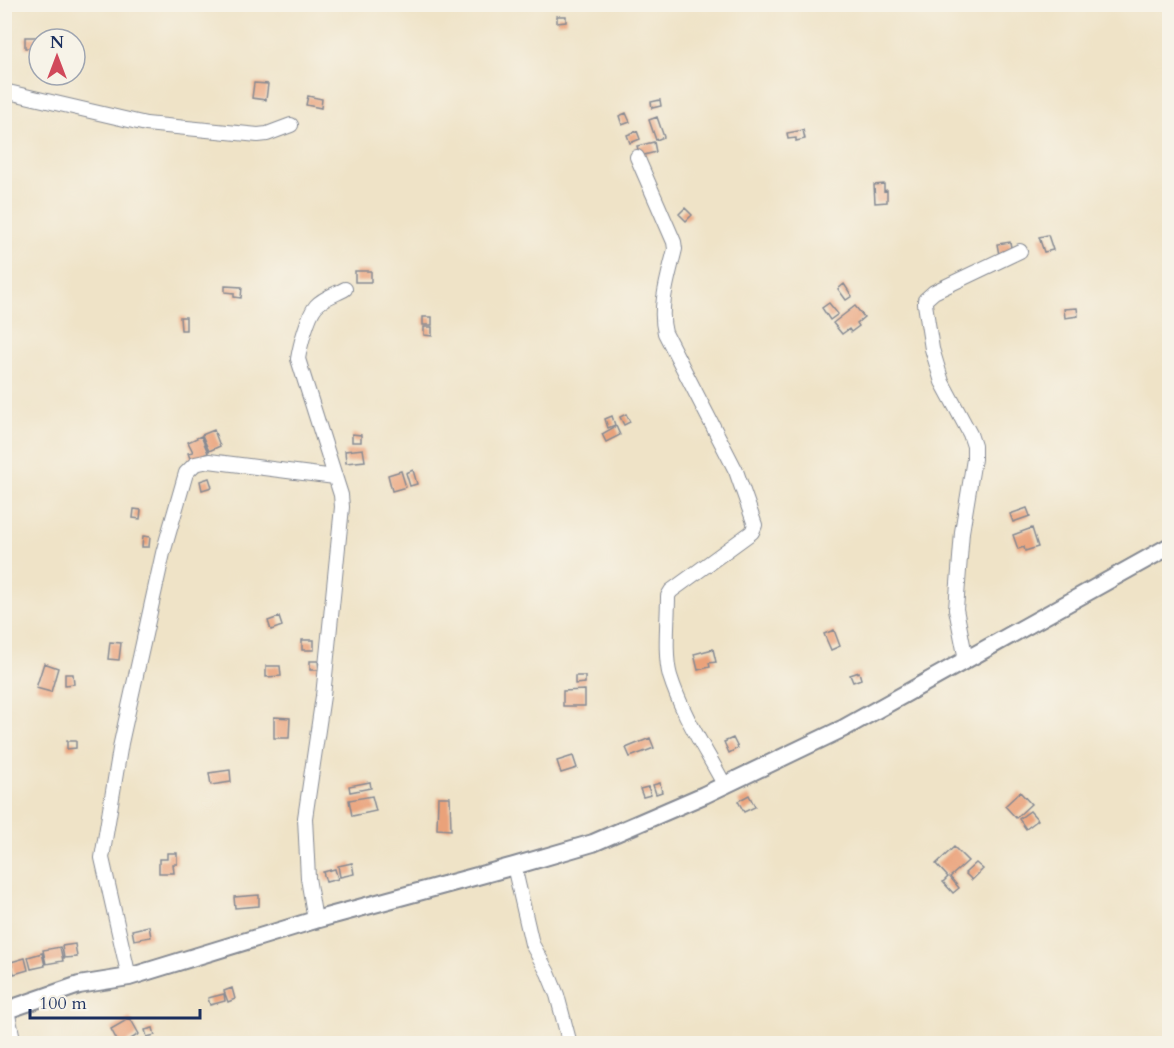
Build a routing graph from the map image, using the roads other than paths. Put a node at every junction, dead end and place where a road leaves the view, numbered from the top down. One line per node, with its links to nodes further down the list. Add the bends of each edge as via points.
1 (4, 91): 2 (street, via 146,124 258,135)
2 (291, 125)
3 (637, 157): 9 (street, via 674,242 663,308 665,333 736,471 755,525 752,532 668,596 670,674 684,710)
4 (1020, 251): 8 (street, via 934,292 925,304 942,382 974,446 956,609)
5 (345, 289): 6 (street, via 317,304 298,359)
6 (335, 477): 11 (street, via 341,495 341,517 323,696 305,818); 12 (street, via 209,461 195,464 186,473 163,553 120,743 103,850 104,872)
7 (1170, 546): 8 (street)
8 (966, 660): 9 (street, via 844,728)
9 (725, 786): 10 (street, via 594,843)
10 (514, 866): 11 (street); 15 (street, via 532,944 557,995)
11 (315, 920): 12 (street)
12 (129, 977): 13 (street, via 79,985)
13 (6, 1010): 14 (street)
14 (14, 1044)
15 (570, 1044)

